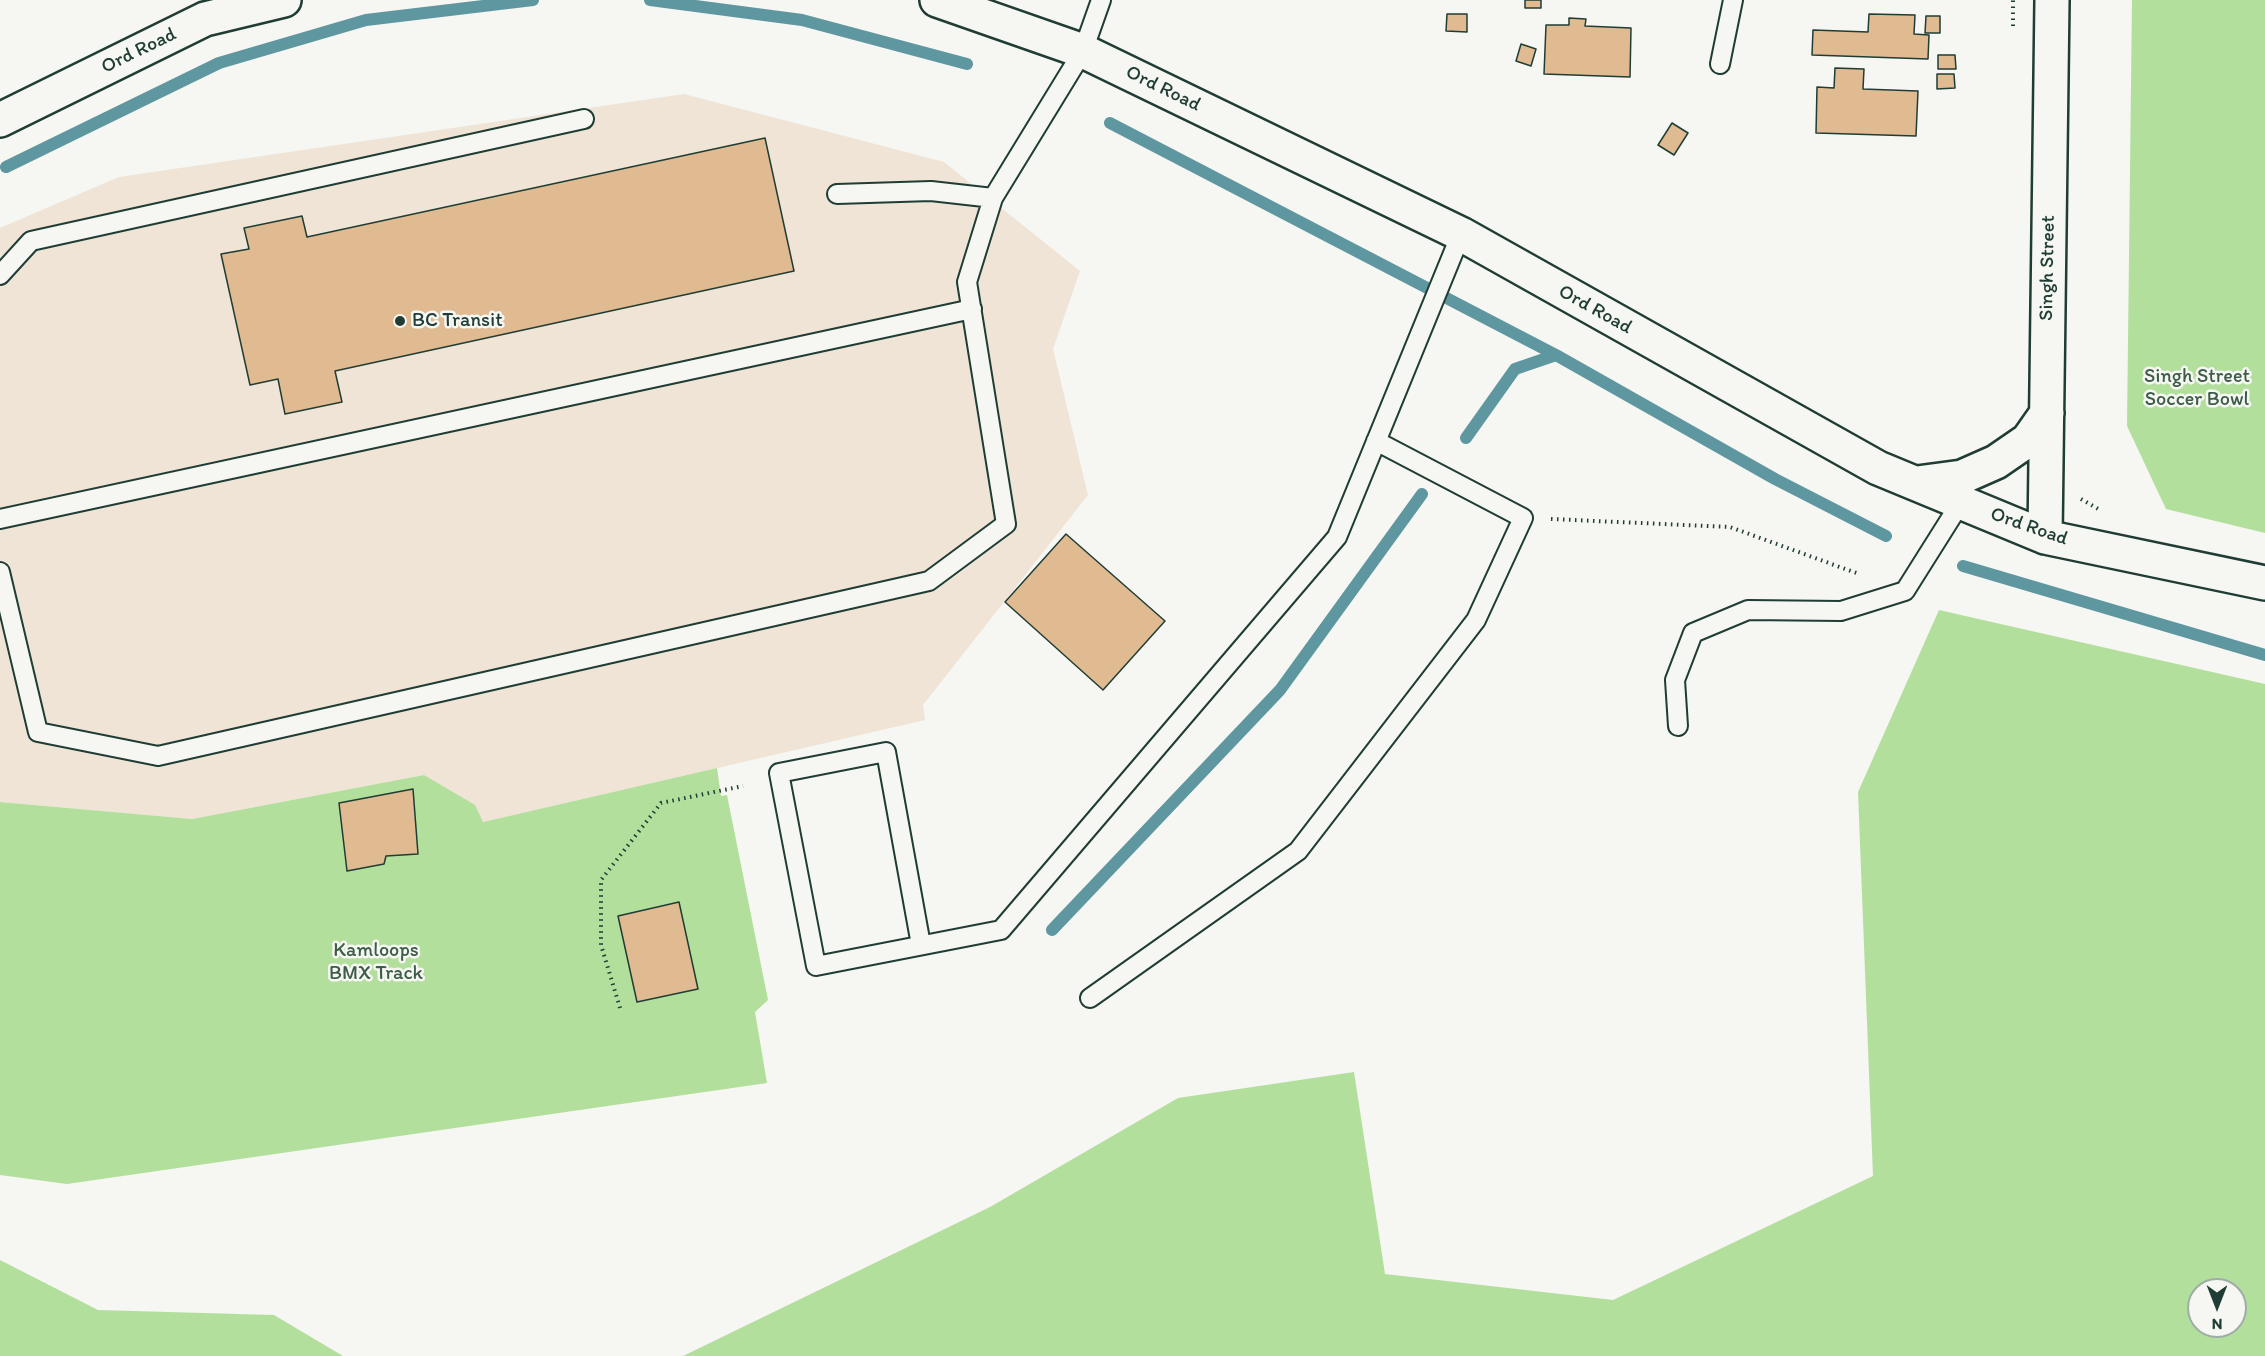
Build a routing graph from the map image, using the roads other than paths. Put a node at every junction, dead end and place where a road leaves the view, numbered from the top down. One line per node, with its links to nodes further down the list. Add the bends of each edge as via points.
1 (284, 0): 9 (street, Ord Road, via 205,19)
2 (937, 0): 6 (street, Ord Road)
3 (1101, 0): 6 (lane)
4 (1733, 0): 7 (lane)
5 (2052, 0): 15 (street, Singh Street)
6 (1083, 51): 11 (lane); 12 (street, Ord Road)
7 (1720, 64)
8 (584, 119): 13 (lane, via 31,241)
9 (0, 120)
10 (837, 194): 11 (lane, via 931,191)
11 (993, 198): 14 (lane, via 967,282)
12 (1461, 234): 16 (lane); 17 (street, Ord Road, via 1878,468)
13 (0, 275)
14 (972, 309): 19 (lane); 21 (lane, via 1006,524 929,581 158,756 38,732)
15 (2047, 412): 17 (street, via 2028,440 1996,462 1962,477); 20 (street, Singh Street)
16 (1376, 441): 24 (lane, via 1336,537 1001,930); 25 (lane, via 1523,518 1476,620 1298,851)
17 (1915, 483): 18 (street, Ord Road)
18 (1961, 502): 20 (street, Ord Road); 23 (lane, via 1905,591 1841,611 1748,610 1694,633 1675,681)
19 (0, 519)
20 (2045, 537): 22 (street, Ord Road)
21 (0, 572)
22 (2265, 583)
23 (1678, 726)
24 (921, 945): 24 (lane, via 816,966 779,773 886,752)
25 (1090, 998)

